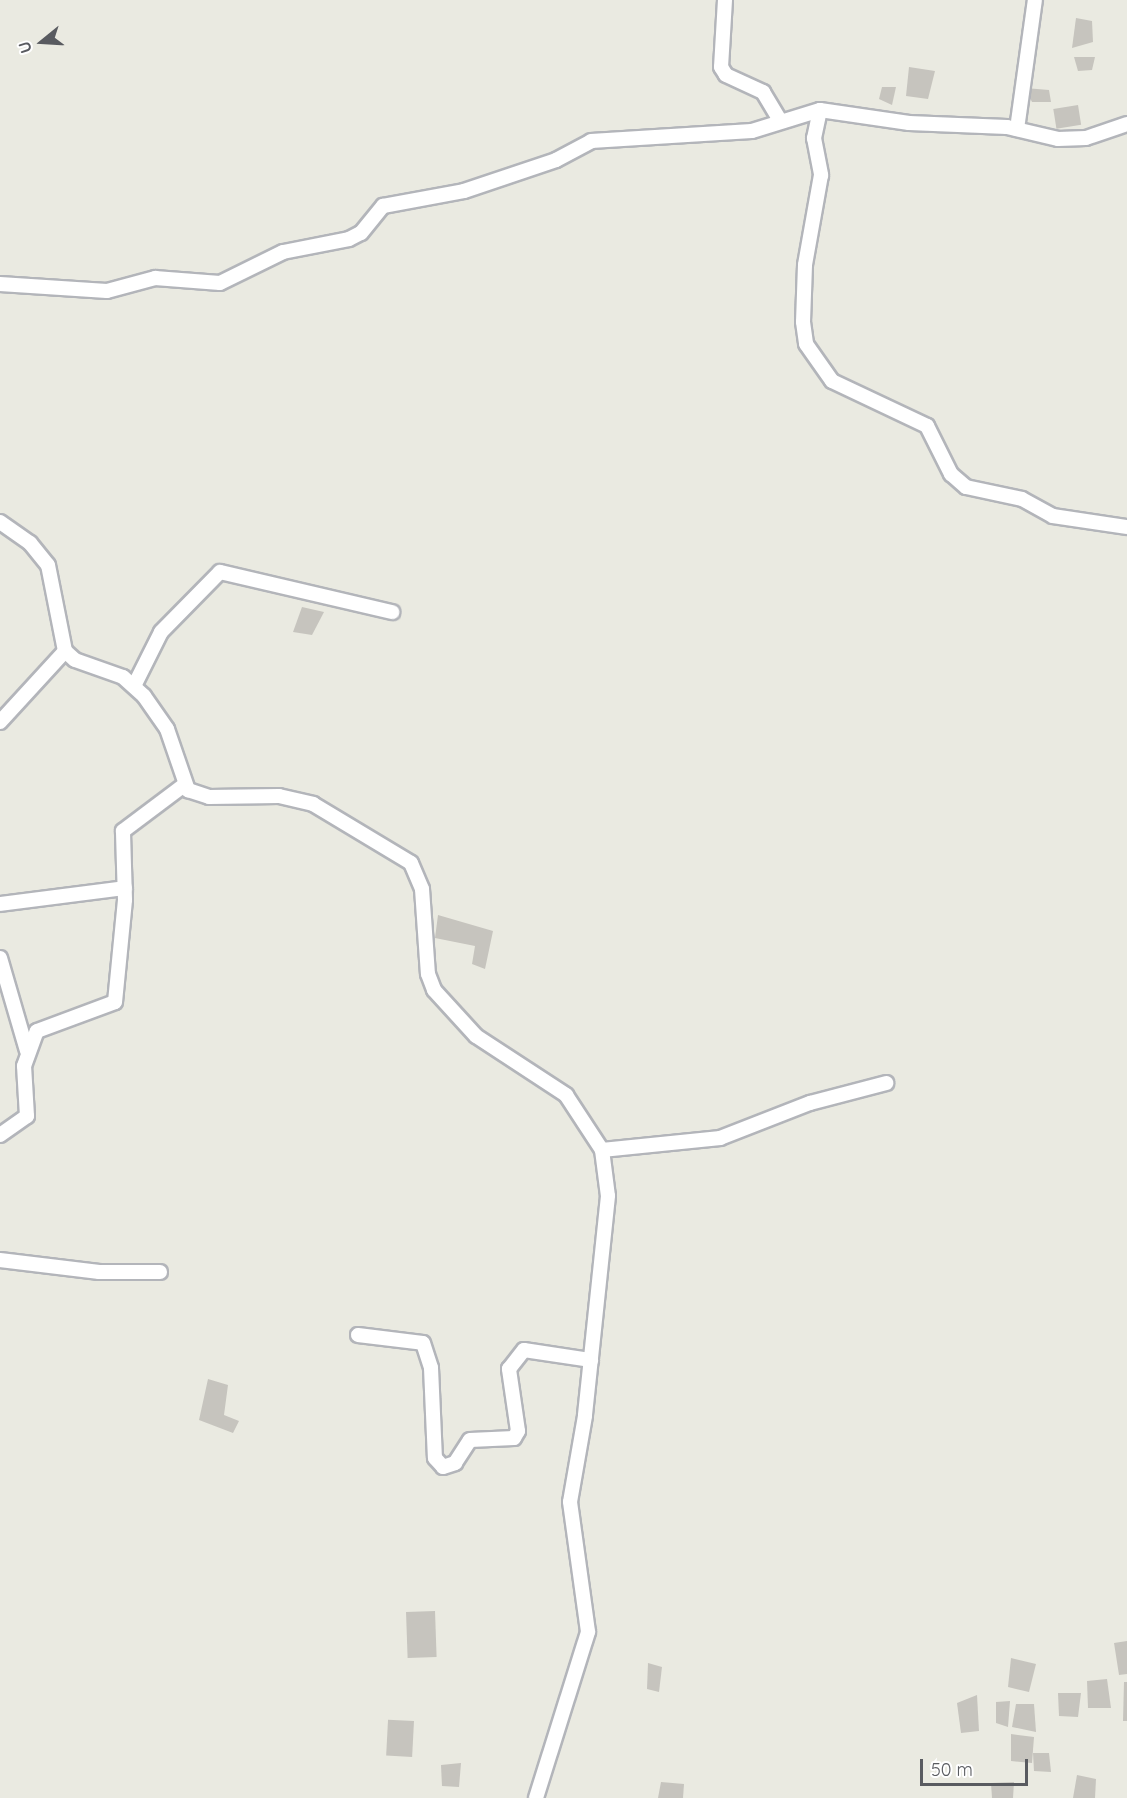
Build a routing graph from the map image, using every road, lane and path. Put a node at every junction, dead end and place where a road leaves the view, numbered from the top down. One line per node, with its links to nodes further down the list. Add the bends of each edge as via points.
1 (725, 0): 4 (street, via 721,67 726,75 763,92)
2 (1035, 0): 6 (street)
3 (820, 110): 4 (street); 6 (street, via 909,123); 9 (street, via 814,138 821,175 805,265 802,322 806,344 832,381 927,426 951,474 966,487 1022,499 1053,516)
4 (780, 120): 7 (street, via 752,131 591,141 556,160 464,191 382,206 361,233 349,239 283,252 220,283 155,278 107,291)
5 (1127, 124): 6 (street, via 1086,138 1058,139)
6 (1017, 129)
7 (0, 284)
8 (0, 522): 11 (street, via 30,543 48,565)
9 (1127, 527)
10 (392, 612): 12 (street, via 220,572 161,632)
11 (65, 651): 12 (street, via 75,660 110,671); 13 (street)
12 (134, 686): 14 (street, via 167,729)
13 (0, 722)
14 (184, 785): 15 (street, via 123,831); 21 (street, via 200,796 279,796 313,804 411,863 422,889 429,974 434,990 476,1036 566,1095 587,1121)
15 (125, 888): 16 (street); 18 (street, via 115,1002 46,1024)
16 (0, 904)
17 (0, 958): 18 (street)
18 (27, 1051): 20 (street, via 27,1116)
19 (886, 1083): 21 (street, via 789,1110 720,1137)
20 (0, 1135)
21 (602, 1150): 25 (street, via 608,1196)
22 (0, 1260): 23 (street, via 80,1271)
23 (160, 1272)
24 (358, 1335): 25 (street, via 423,1343 431,1368 435,1458 443,1467 455,1463 470,1440 514,1438 518,1431 509,1370 524,1350)
25 (591, 1360): 26 (street, via 570,1502 588,1632)
26 (536, 1798)

